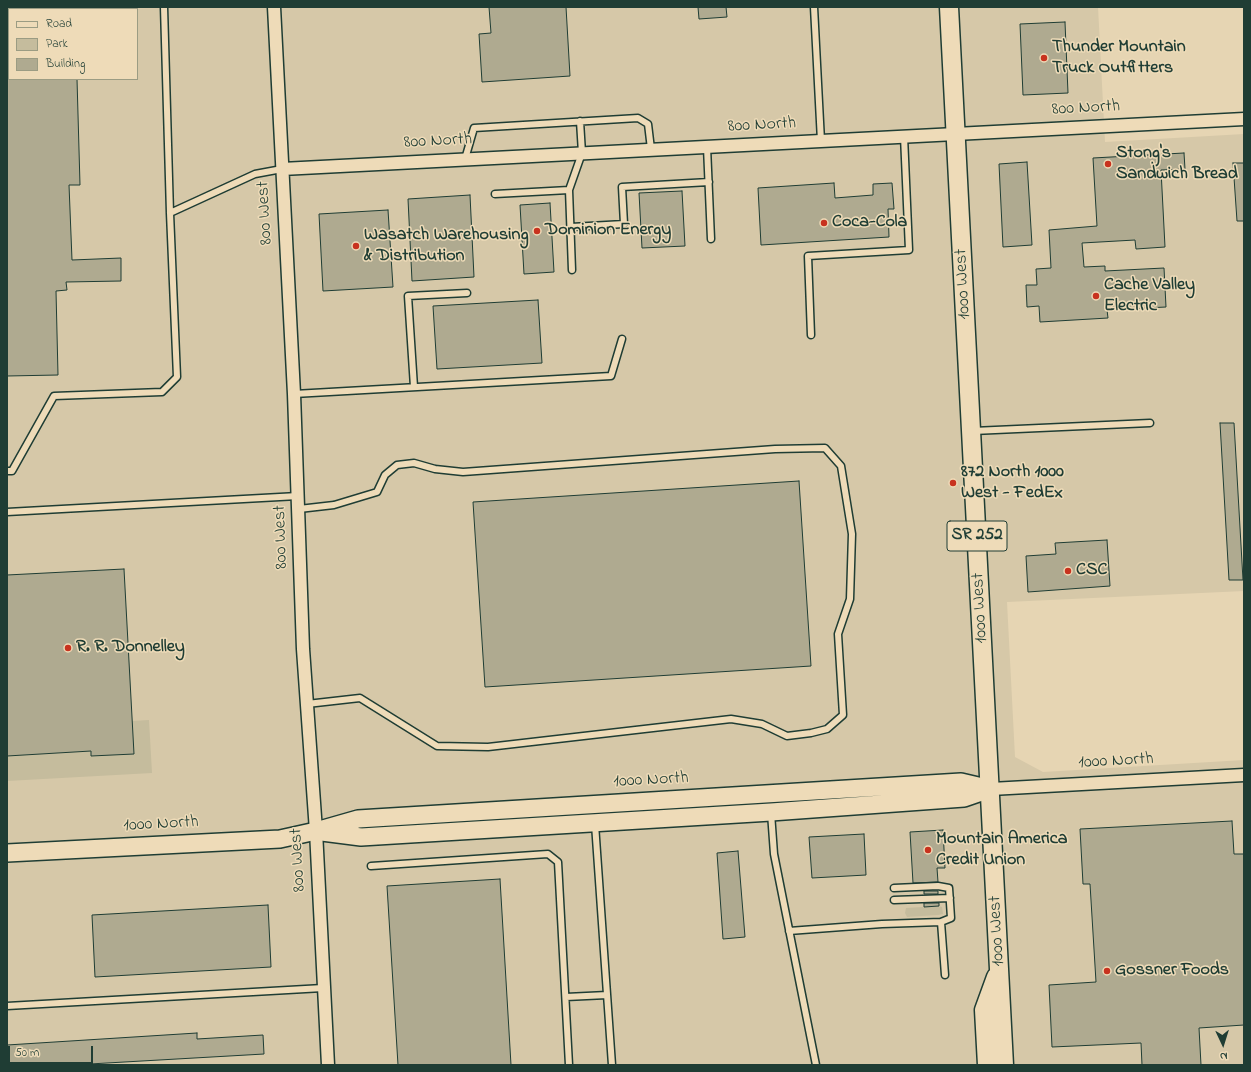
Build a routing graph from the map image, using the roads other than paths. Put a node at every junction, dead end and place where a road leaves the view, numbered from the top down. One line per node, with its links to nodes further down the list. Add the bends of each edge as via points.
1 (164, 7): 18 (lane)
2 (274, 7): 14 (street, 800 West)
3 (814, 7): 9 (lane)
4 (950, 7): 7 (main road, 1000 West / SR 252)
5 (1244, 119): 7 (street, 800 North)
6 (580, 122): 11 (lane, via 638,118 648,124); 12 (lane); 13 (lane, via 474,128)
7 (956, 134): 8 (street, 800 North); 28 (main road, 1000 West / SR 252)
8 (904, 136): 9 (street, 800 North); 23 (lane, via 908,250 808,256)
9 (821, 140): 10 (street, 800 North)
10 (707, 147): 11 (street, 800 North); 15 (lane)
11 (651, 149): 12 (street, 800 North)
12 (582, 153): 13 (street, 800 North); 16 (lane)
13 (465, 159): 14 (street, 800 North)
14 (282, 169): 18 (lane, via 255,174); 26 (street, 800 West)
15 (709, 182): 19 (lane, via 622,187 624,224); 20 (lane)
16 (569, 190): 17 (lane); 19 (lane)
17 (495, 194)
18 (170, 213): 29 (lane, via 177,377 162,392 54,396 12,471)
19 (570, 228): 21 (lane)
20 (711, 239)
21 (572, 270)
22 (467, 293): 25 (lane, via 408,296)
23 (811, 335)
24 (622, 339): 25 (lane, via 611,376)
25 (414, 387): 26 (lane)
26 (294, 394): 30 (street, 800 West)
27 (1150, 423): 28 (lane)
28 (972, 431): 35 (main road, 1000 West / SR 252)
29 (7, 471)
30 (298, 496): 31 (street, 800 West); 32 (lane)
31 (299, 509): 33 (street, 800 West); 33 (lane, via 334,506 377,492 385,475 397,465 414,463 435,469 463,472 825,448 841,466 852,534 850,599 838,634 843,715 827,729 787,736 762,724 731,719 488,748 437,746 360,698)
32 (7, 512)
33 (306, 704): 38 (street, 800 West)
34 (1244, 775): 35 (street, 1000 North)
35 (991, 789): 36 (street, 1000 North, via 964,798); 38 (street, 1000 North, via 961,782 358,818); 46 (main road, 1000 West / SR 252)
36 (771, 812): 37 (street, 1000 North); 45 (lane, via 774,854)
37 (594, 822): 38 (street, 1000 North, via 361,837); 49 (lane)
38 (316, 831): 39 (street, 1000 North, via 280,839); 48 (street, 800 West)
39 (7, 853)
40 (371, 866): 50 (lane, via 548,854 558,862)
41 (894, 888): 42 (lane, via 938,886 949,888)
42 (950, 898): 43 (lane); 44 (lane, via 951,918)
43 (894, 900)
44 (941, 922): 45 (lane); 47 (lane)
45 (789, 931): 55 (lane)
46 (1000, 968): 56 (main road, via 984,1010); 57 (main road, 1000 West / SR 252)
47 (945, 975)
48 (323, 988): 51 (lane); 52 (street, 800 West)
49 (608, 995): 50 (lane); 54 (lane)
50 (566, 998): 53 (lane)
51 (7, 1006)
52 (328, 1065)
53 (569, 1065)
54 (612, 1065)
55 (816, 1065)
56 (987, 1065)
57 (1004, 1065)

